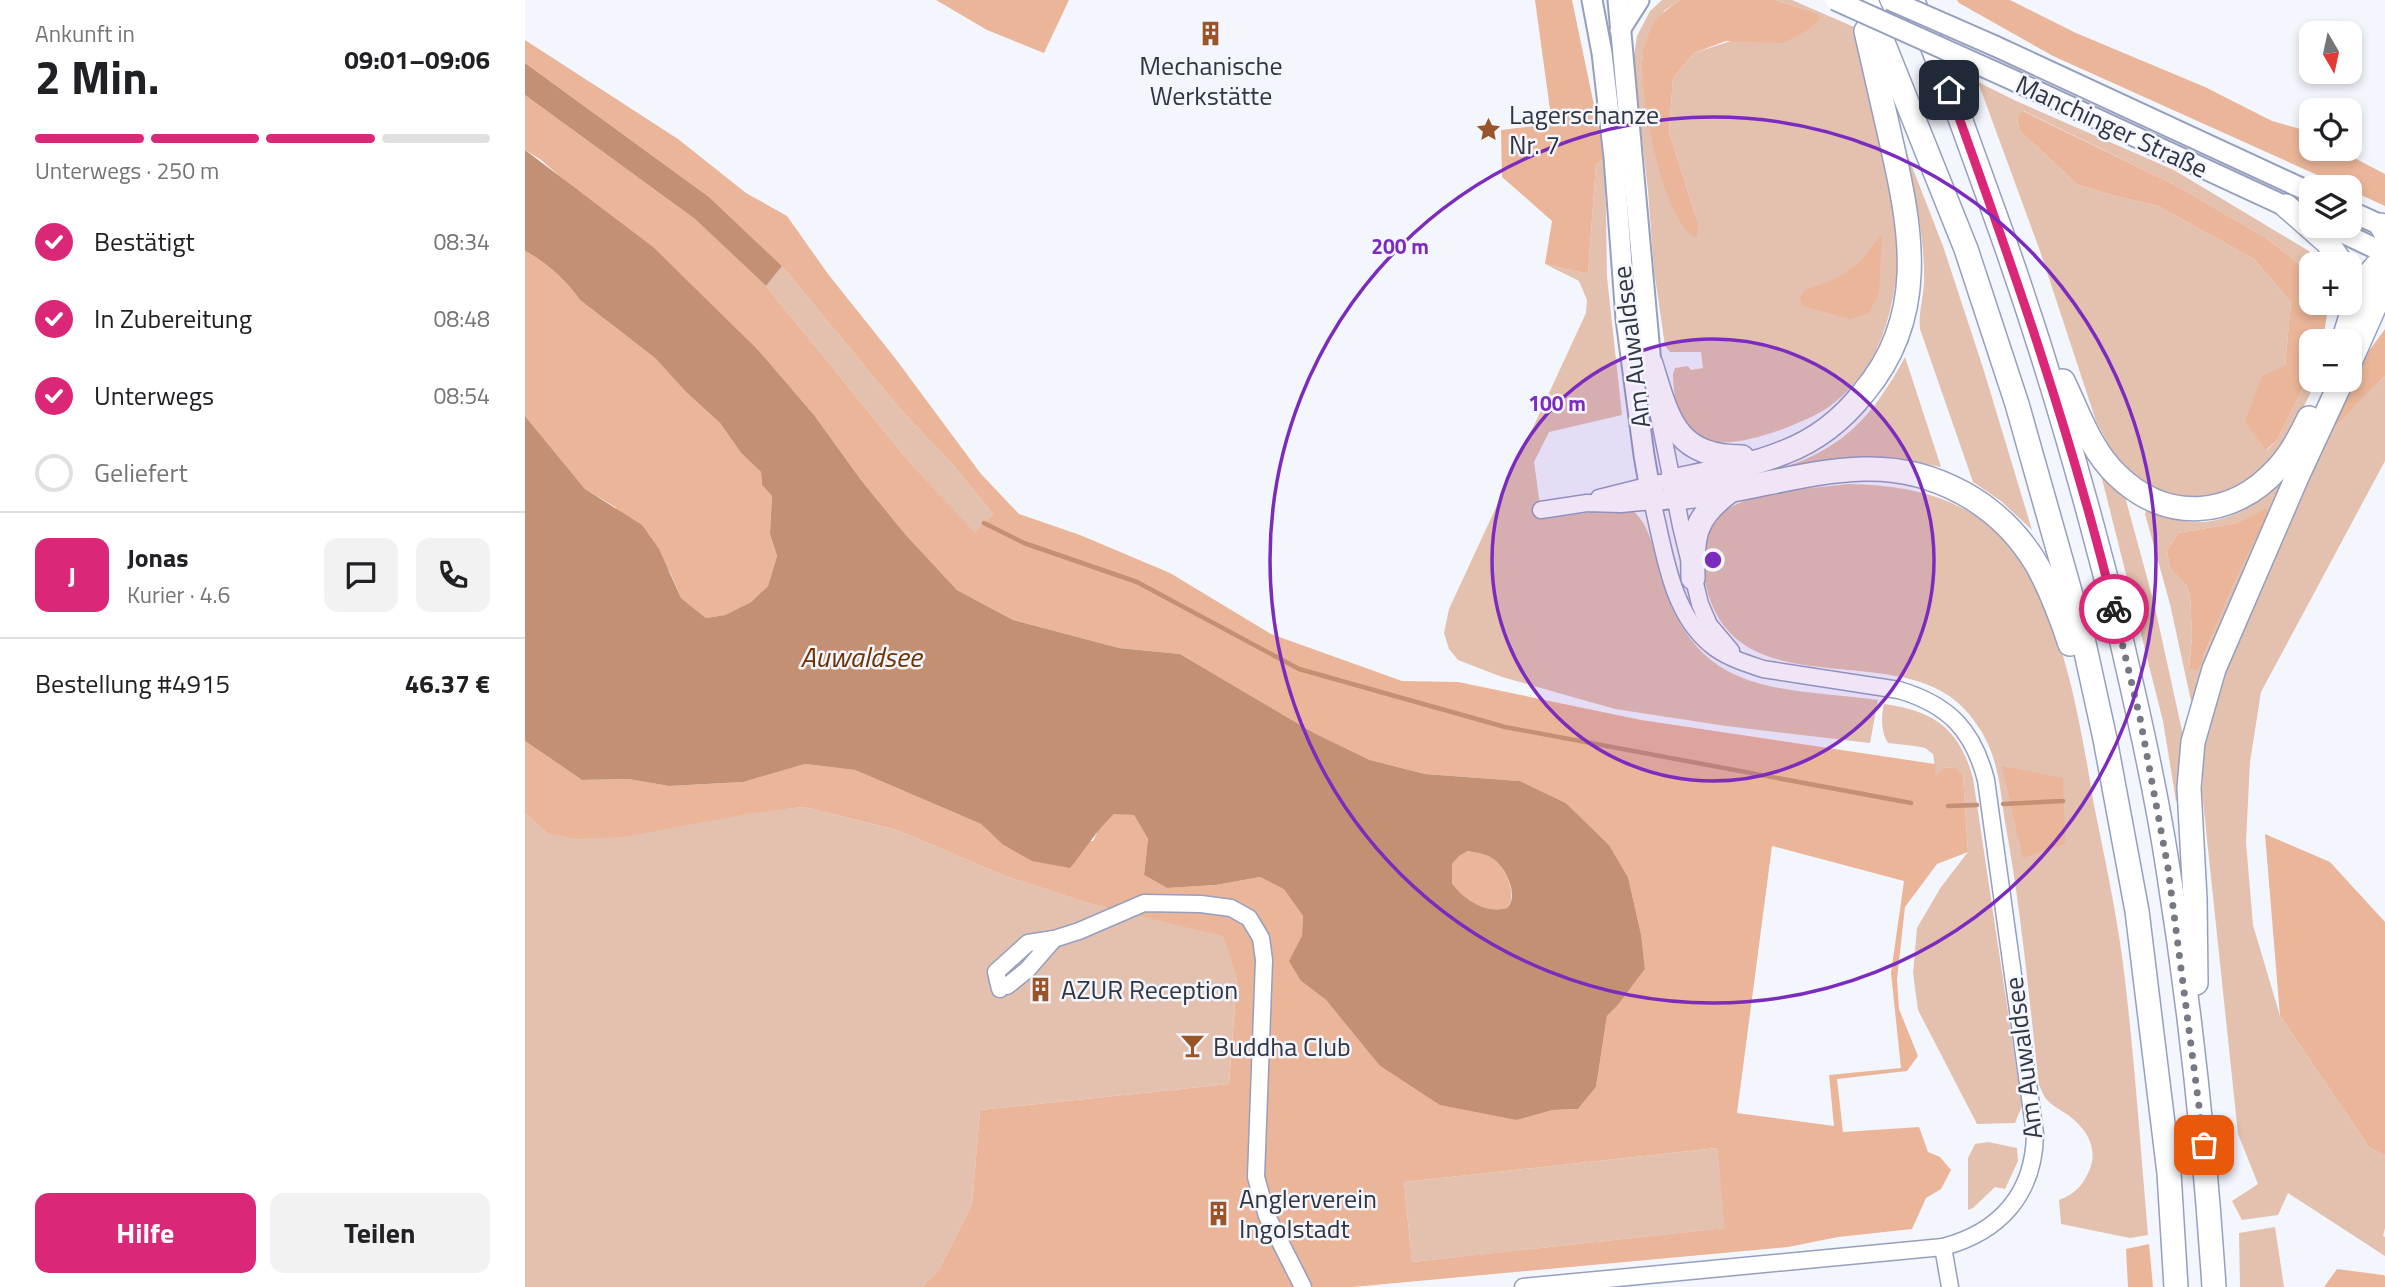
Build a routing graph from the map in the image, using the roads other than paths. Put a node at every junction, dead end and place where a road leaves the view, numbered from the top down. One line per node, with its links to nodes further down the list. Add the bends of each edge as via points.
1 (1592, 0): 28 (main road, Am Auwaldsee, via 1614,157 1626,319)
2 (1618, 0): 9 (main road, Am Auwaldsee)
3 (1639, 0): 9 (main road)
4 (1835, 0): 11 (main road, Manchinger Straße, bridge)
5 (1859, 0): 27 (highway, via 1904,202 1909,294 1897,340 1871,384 1831,426)
6 (1865, 0): 33 (highway, via 1966,249 2017,404 2082,634)
7 (1890, 0): 10 (main road, Manchinger Straße, bridge)
8 (1912, 0): 20 (highway)
9 (1620, 32): 24 (main road, Am Auwaldsee)
10 (2299, 187)
11 (2286, 206): 12 (main road, Manchinger Straße); 16 (highway)
12 (2299, 212)
13 (2362, 217): 14 (main road)
14 (2384, 228)
15 (2351, 238): 17 (main road)
16 (2334, 252)
17 (2385, 256): 18 (highway)
18 (2362, 282)
19 (2385, 283): 22 (highway)
20 (2026, 304): 25 (highway, via 2100,454 2129,485 2174,507 2207,508 2248,495 2279,468); 35 (highway, via 2101,555 2140,718 2168,868)
21 (2385, 314): 22 (highway)
22 (2366, 328): 23 (highway)
23 (2362, 336)
24 (1651, 364): 27 (highway, via 1672,422 1688,443 1724,457); 28 (street, Am Auwaldsee)
25 (2320, 392)
26 (2336, 392): 35 (highway, via 2214,669 2193,742 2189,788)
27 (1783, 453): 28 (highway)
28 (1662, 491): 29 (highway); 30 (street, via 1601,497); 31 (street, Am Auwaldsee); 32 (street, Am Auwaldsee, via 1669,571 1676,592 1709,644)
29 (1730, 491): 31 (highway, via 1708,509 1697,527); 33 (highway, via 1835,471 1889,470 1943,482 1987,508 2024,546 2047,586)
30 (1541, 510)
31 (1693, 578): 32 (street, Am Auwaldsee, via 1709,625)
32 (1743, 663): 36 (street, Am Auwaldsee, via 1920,697 1957,722 1981,761 2035,1149 2025,1183 2011,1207 1984,1232)
33 (2105, 739): 40 (highway, via 2152,1021)
34 (1004, 987): 37 (street, via 996,972 1028,943 1079,931 1144,904 1201,904 1231,908 1249,918 1261,938 1264,960 1256,1177 1267,1216)
35 (2197, 1091): 41 (highway)
36 (1944, 1247): 38 (street, Am Auwaldsee); 39 (street)
37 (1303, 1287)
38 (1523, 1287)
39 (1949, 1287)
40 (2176, 1287)
41 (2214, 1287)

